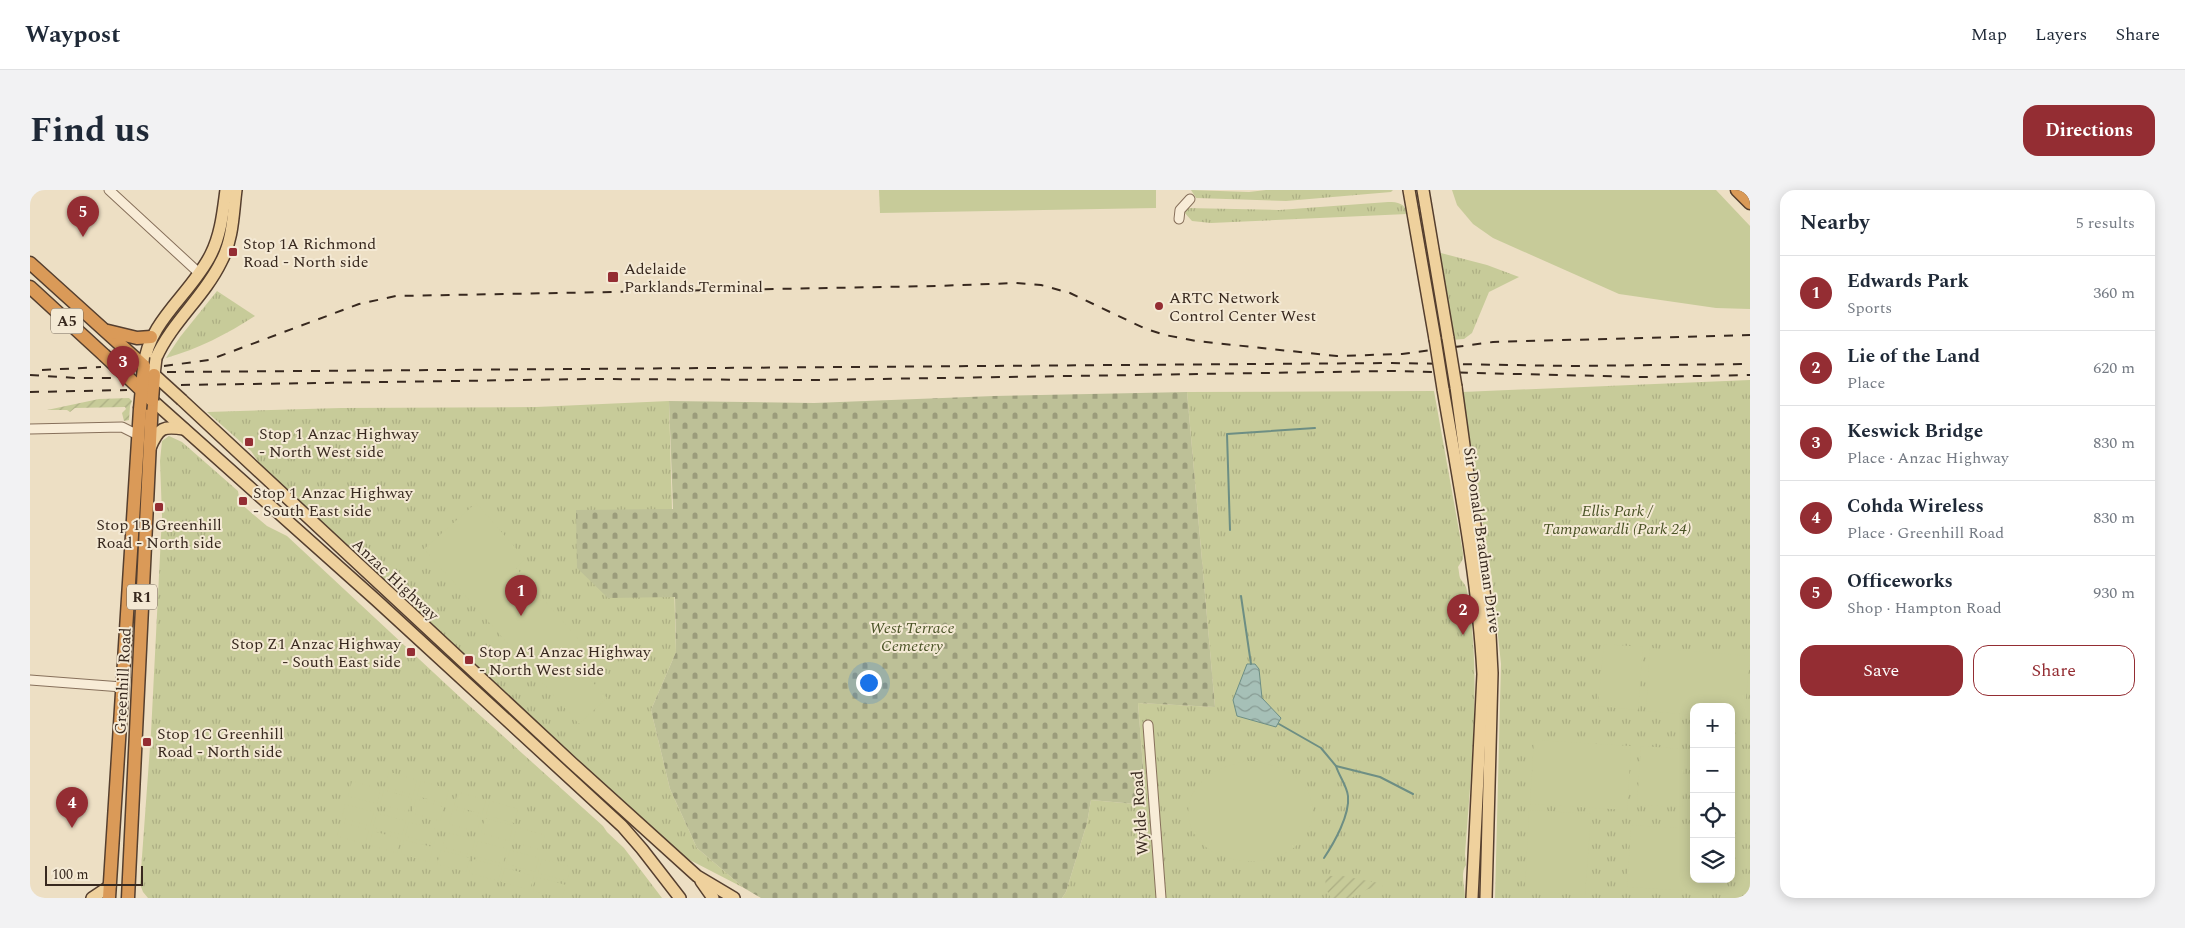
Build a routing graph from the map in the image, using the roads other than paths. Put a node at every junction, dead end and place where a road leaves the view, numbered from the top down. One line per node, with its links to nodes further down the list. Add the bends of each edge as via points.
1 (109, 190): 11 (street)
2 (226, 190): 11 (main road, via 219,232)
3 (236, 190): 12 (main road, R1, via 228,245)
4 (1409, 190): 44 (main road, Sir Donald Bradman Drive, bridge, via 1482,640)
5 (1423, 190): 45 (main road, Sir Donald Bradman Drive, bridge, via 1456,387 1490,635 1492,683)
6 (1737, 190): 8 (highway)
7 (1190, 199): 9 (street, via 1180,210)
8 (1750, 204)
9 (1179, 219)
10 (30, 263): 14 (highway, Anzac Highway / A5)
11 (200, 273): 12 (main road); 15 (main road)
12 (211, 279): 18 (main road, R1, bridge, via 166,338 156,358)
13 (30, 287): 19 (highway, A5, bridge)
14 (103, 329): 15 (highway, via 137,338); 16 (highway, Anzac Highway / A5)
15 (151, 338): 16 (main road)
16 (140, 355): 17 (highway, Anzac Highway / A5)
17 (144, 366): 18 (main road, Anzac Highway, bridge); 19 (highway, R1, bridge)
18 (154, 375): 20 (highway, Greenhill Road / R1, bridge); 25 (main road, Anzac Highway, bridge)
19 (142, 390): 20 (highway, Greenhill Road / R1, bridge)
20 (150, 407): 22 (main road, Anzac Highway); 23 (highway, Greenhill Road / R1); 24 (highway, Greenhill Road / R1)
21 (30, 429): 23 (street, via 122,427)
22 (184, 430): 24 (main road, via 163,428 156,435); 26 (main road, Anzac Highway)
23 (138, 435): 28 (highway, Greenhill Road / R1)
24 (149, 452): 27 (highway, Greenhill Road / R1)
25 (359, 566): 26 (main road); 35 (main road, Anzac Highway)
26 (350, 577): 40 (main road, Anzac Highway, via 622,826)
27 (142, 606): 28 (highway, via 133,610 132,628); 32 (highway, Greenhill Road / R1)
28 (125, 640): 30 (highway, Greenhill Road / R1)
29 (30, 680): 30 (street)
30 (122, 687): 33 (highway, Greenhill Road / R1)
31 (1148, 725): 43 (street, Wylde Road)
32 (135, 742): 33 (highway, via 129,775 126,780); 34 (highway, Greenhill Road / R1)
33 (116, 780): 36 (highway, Greenhill Road / R1)
34 (130, 864): 38 (highway, Greenhill Road / R1); 39 (highway)
35 (697, 876): 41 (main road); 42 (main road)
36 (109, 892): 37 (main road)
37 (92, 898)
38 (128, 898)
39 (138, 898)
40 (680, 898)
41 (713, 898)
42 (734, 898)
43 (1161, 898)
44 (1472, 898)
45 (1486, 898)

